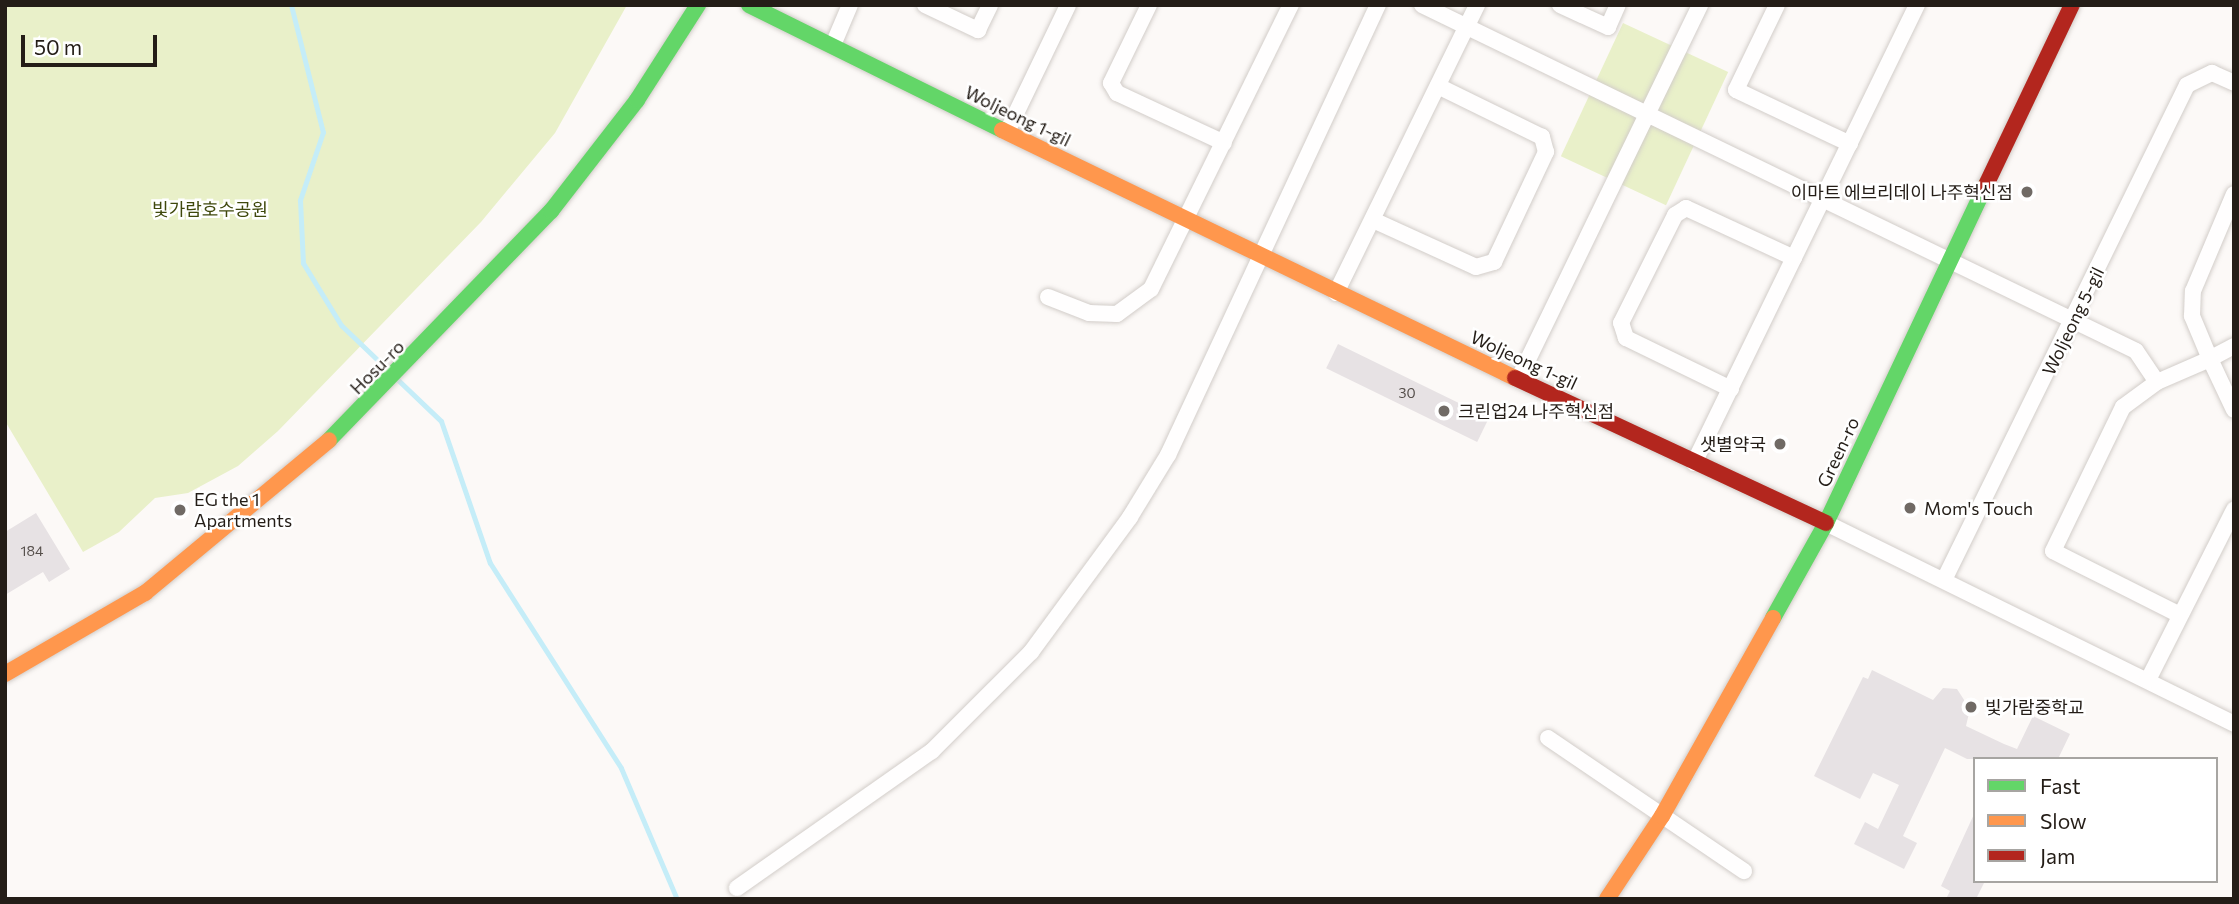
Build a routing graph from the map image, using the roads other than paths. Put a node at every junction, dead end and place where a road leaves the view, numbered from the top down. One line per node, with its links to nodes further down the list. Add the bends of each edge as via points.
1 (698, 5): 47 (street, Hosu-ro, via 637,100 551,211 347,425 145,593)
2 (749, 5): 19 (street, Woljeong 1-gil)
3 (850, 5): 19 (street)
4 (925, 5): 5 (street, via 978,30)
5 (990, 5)
6 (1068, 5): 23 (street)
7 (1149, 5): 24 (street, via 1111,83 1117,93)
8 (1378, 5): 30 (street)
9 (1422, 5): 18 (street)
10 (1477, 5): 18 (street)
11 (1560, 5): 12 (street, via 1608,27)
12 (1618, 5)
13 (1700, 5): 22 (street)
14 (1777, 5): 25 (street, via 1736,90)
15 (2072, 5): 32 (street, Green-ro)
16 (1284, 7): 24 (street)
17 (1910, 8): 25 (street)
18 (1468, 24): 21 (street); 22 (street)
19 (833, 45): 23 (street, Woljeong 1-gil)
20 (2234, 83): 35 (street, Woljeong 5-gil, via 2212,73 2187,85)
21 (1438, 86): 28 (street); 28 (street, via 1542,137 1546,152 1494,262 1476,268)
22 (1648, 111): 27 (street); 38 (street)
23 (1007, 132): 29 (street, Woljeong 1-gil)
24 (1224, 143): 29 (street)
25 (1850, 144): 27 (street)
26 (2234, 194): 37 (street, via 2193,291 2192,316)
27 (1824, 197): 31 (street); 32 (street)
28 (1373, 220): 33 (street)
29 (1186, 221): 30 (street, Woljeong 1-gil); 34 (street, via 1151,289 1127,309 1089,313)
30 (1258, 257): 33 (street, Woljeong 1-gil); 53 (street, via 1168,455 1031,652 932,751)
31 (1794, 258): 40 (street); 40 (street, via 1686,208 1675,215 1621,323 1626,338)
32 (1952, 259): 35 (street); 44 (street, Green-ro)
33 (1336, 293): 38 (street, Woljeong 1-gil)
34 (1048, 297)
35 (2074, 321): 39 (street, via 2136,351); 45 (street, Woljeong 5-gil)
36 (2234, 346): 37 (street)
37 (2210, 359): 39 (street); 41 (street)
38 (1519, 378): 42 (street, Woljeong 1-gil)
39 (2157, 382): 46 (street, via 2123,407 2053,551)
40 (1731, 389): 42 (street)
41 (2234, 411)
42 (1694, 463): 44 (street, Woljeong 1-gil)
43 (2234, 510): 46 (street)
44 (1826, 523): 45 (street); 51 (street, Green-ro)
45 (1944, 580): 48 (street)
46 (2179, 615): 48 (street)
47 (5, 674)
48 (2148, 681): 49 (street)
49 (2234, 724)
50 (1548, 738): 51 (street)
51 (1662, 816): 52 (street); 54 (street, Green-ro)
52 (1744, 872)
53 (737, 888)
54 (1607, 899)

